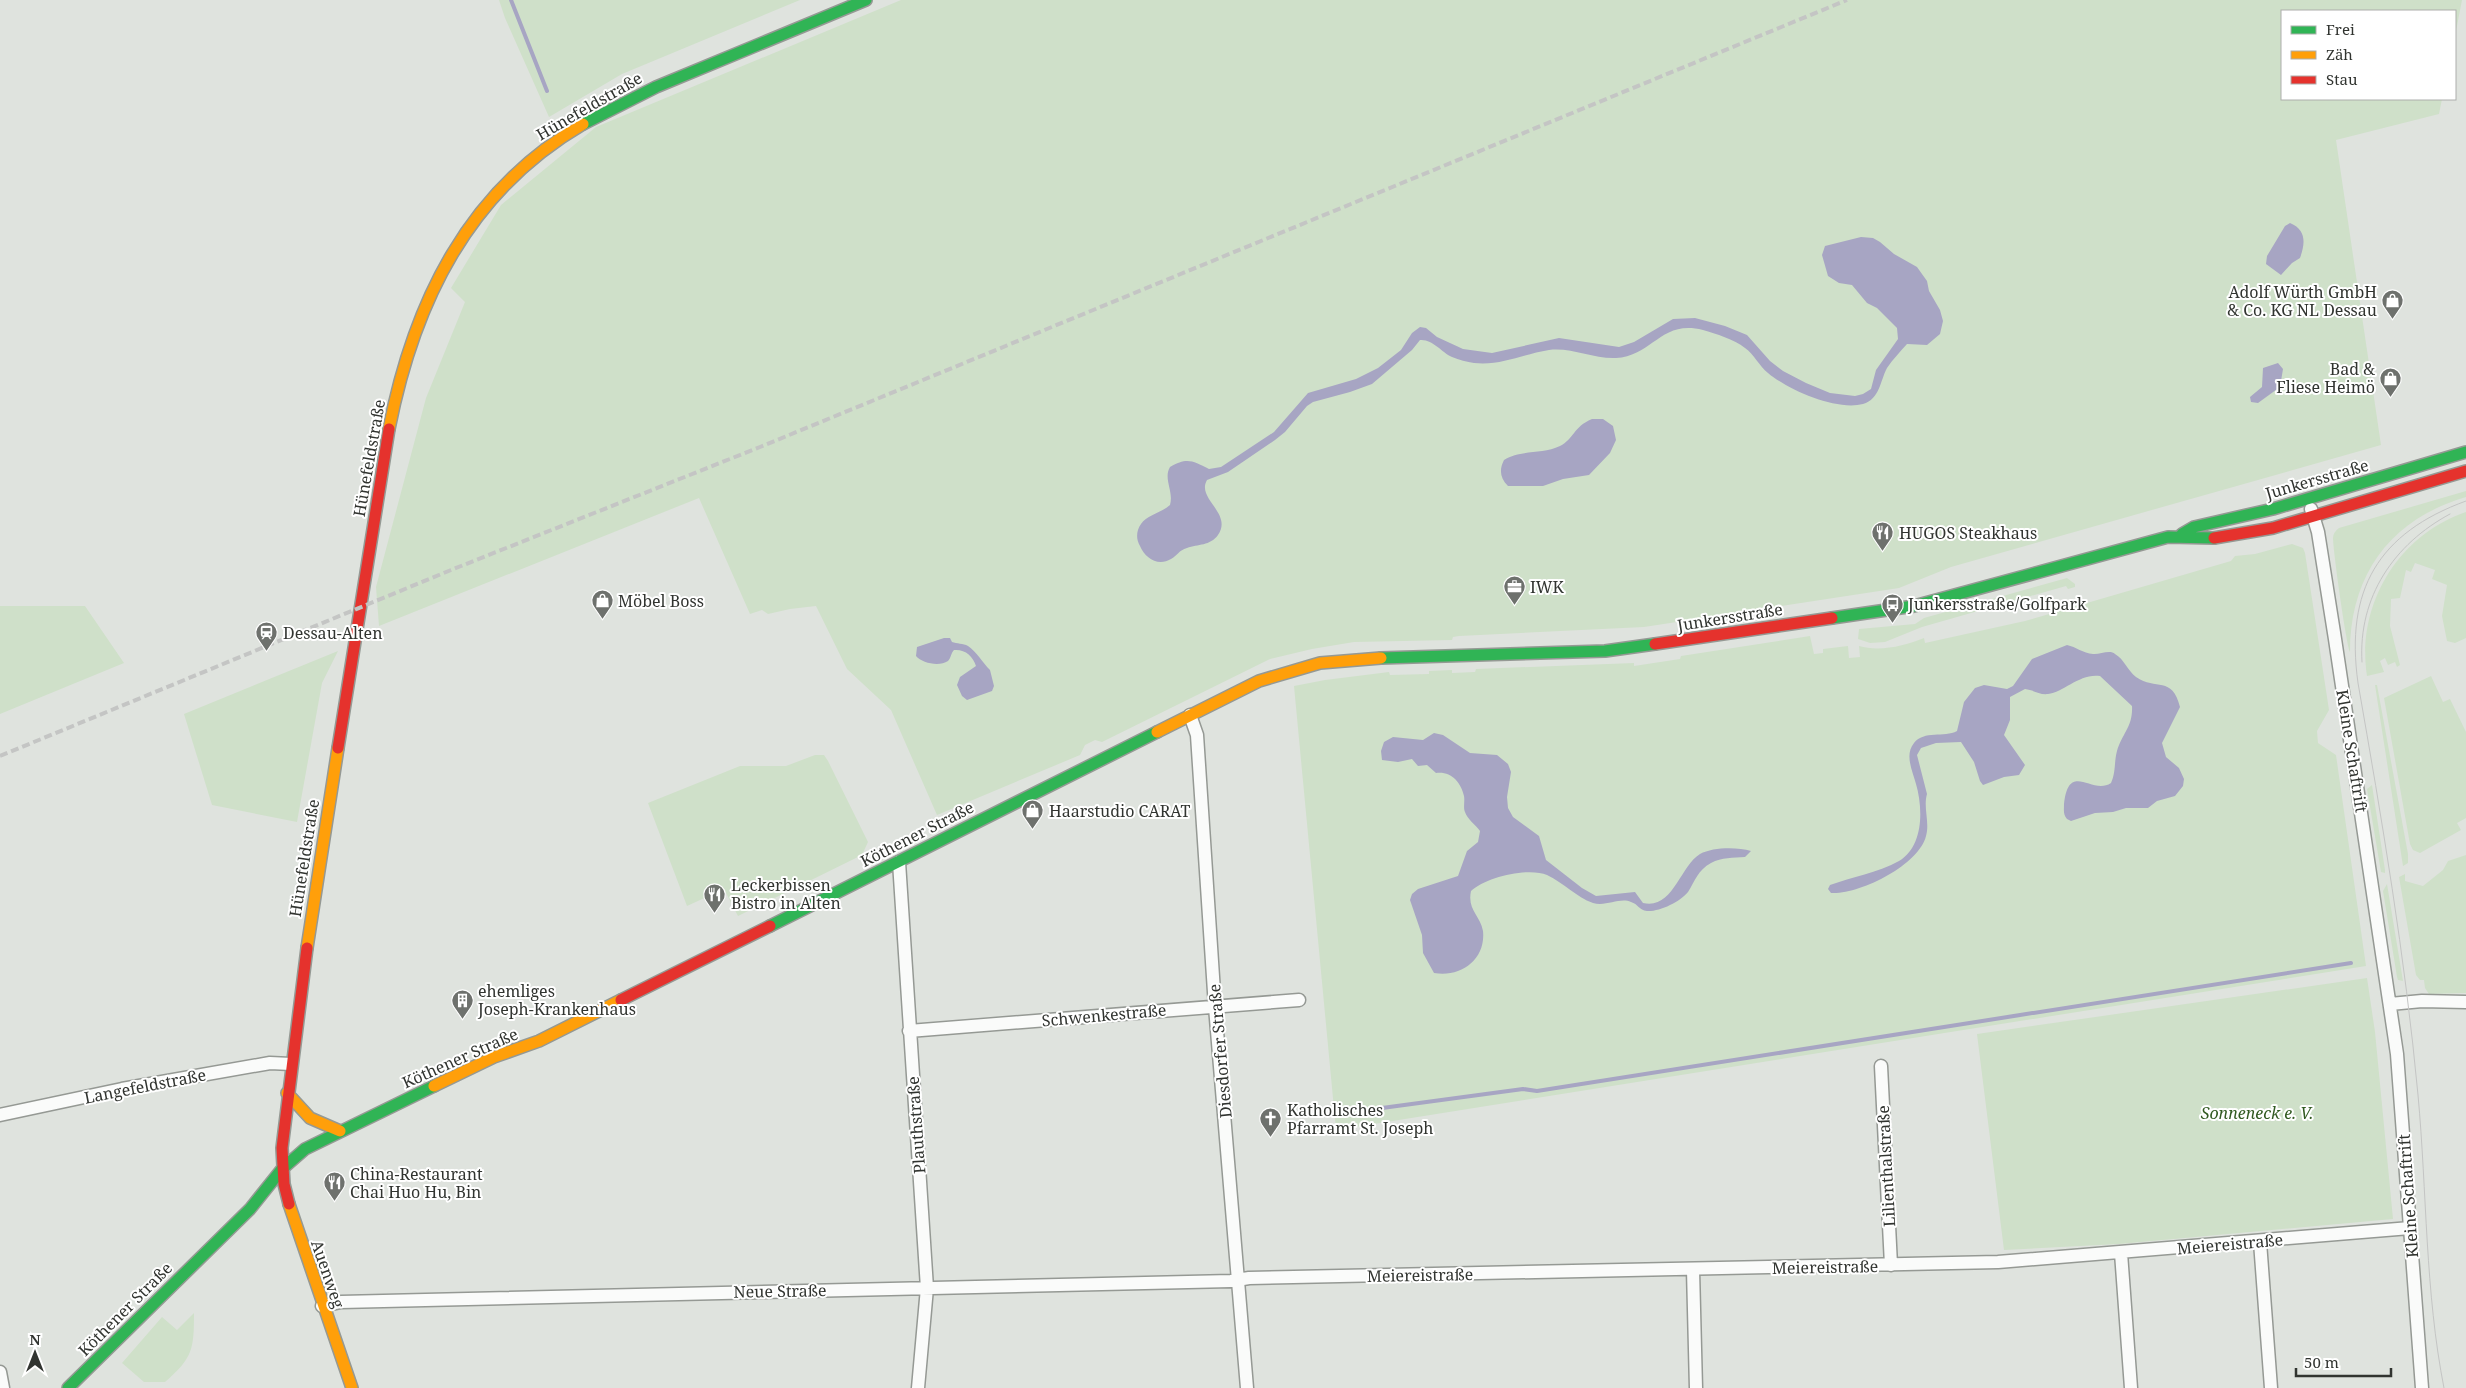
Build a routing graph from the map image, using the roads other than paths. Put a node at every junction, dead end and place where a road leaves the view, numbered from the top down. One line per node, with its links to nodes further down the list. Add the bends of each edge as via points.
1 (866, 0): 15 (main road, Hünefeldstraße, via 632,97 578,128 534,157 498,190 460,240 437,282 412,338 381,470)
2 (2466, 452): 4 (main road, Junkersstraße)
3 (2466, 471): 5 (main road, Junkersstraße)
4 (2309, 499): 5 (street, Kleine Schaftrift); 6 (main road, Junkersstraße, via 2194,527)
5 (2314, 516): 6 (main road, Junkersstraße, via 2218,538); 12 (street, Kleine Schaftrift)
6 (2178, 536): 7 (main road, Junkersstraße, via 2053,567 1937,601 1849,616 1638,648 1348,660 1320,663)
7 (1279, 674): 8 (main road, Köthener Straße)
8 (1190, 715): 9 (main road, Köthener Straße); 13 (street, Diesdorfer Straße, via 1197,736)
9 (899, 862): 14 (street, Plauthstraße); 19 (main road, Köthener Straße, via 539,1041 494,1057)
10 (1299, 1000): 13 (street, Schwenkestraße)
11 (2466, 1002): 12 (street)
12 (2390, 1004): 21 (street, Kleine Schaftrift, via 2399,1074)
13 (1215, 1006): 14 (street, Schwenkestraße); 26 (street, Diesdorfer Straße)
14 (909, 1031): 27 (street, Plauthstraße)
15 (291, 1064): 17 (main road, Hünefeldstraße); 18 (street, Langefeldstraße, via 270,1063)
16 (1881, 1066): 24 (street, Lilienthalstraße)
17 (287, 1093): 19 (main road, via 306,1118); 20 (main road, Hünefeldstraße)
18 (0, 1115)
19 (340, 1132): 20 (main road, Köthener Straße, via 304,1149)
20 (282, 1168): 28 (main road, Auenweg, via 287,1201); 31 (main road, Köthener Straße, via 250,1209)
21 (2410, 1228): 22 (street, Meiereistraße); 38 (street, Kleine Schaftrift)
22 (2260, 1242): 23 (street, Meiereistraße); 37 (street)
23 (2121, 1253): 24 (street, Meiereistraße); 36 (street)
24 (1890, 1266): 25 (street, Meiereistraße)
25 (1693, 1270): 26 (street, Meiereistraße); 35 (street)
26 (1240, 1280): 27 (street, Neue Straße); 34 (street, Diesdorfer Straße)
27 (928, 1288): 28 (street, Neue Straße, via 341,1302); 33 (street, Plauthstraße)
28 (322, 1306): 32 (main road, Auenweg)
29 (0, 1372): 30 (street)
30 (3, 1388)
31 (68, 1388)
32 (352, 1388)
33 (918, 1388)
34 (1247, 1388)
35 (1696, 1388)
36 (2131, 1388)
37 (2271, 1388)
38 (2422, 1388)

